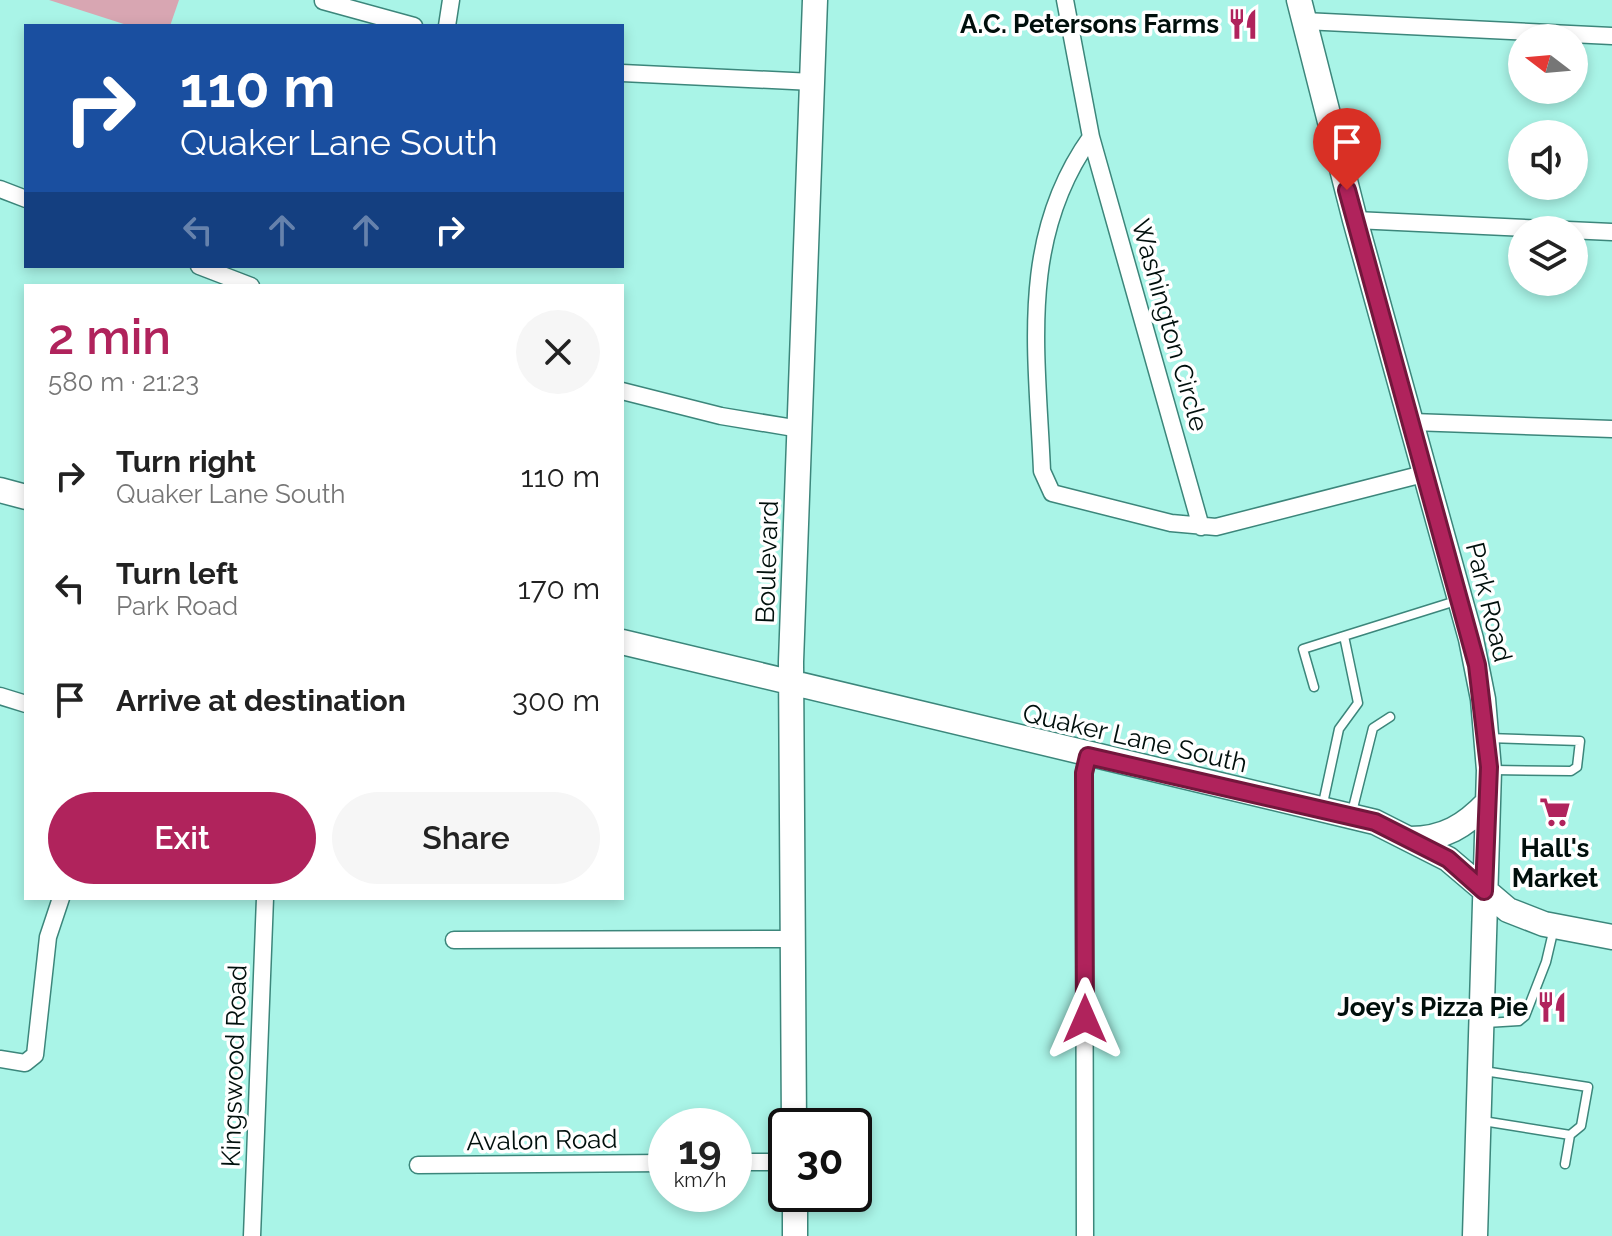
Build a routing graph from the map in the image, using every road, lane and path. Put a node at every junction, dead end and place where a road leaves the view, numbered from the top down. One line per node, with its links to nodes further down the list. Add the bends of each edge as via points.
1 (451, 0): 7 (street)
2 (815, 0): 10 (main road, Boulevard)
3 (1065, 0): 11 (street, Washington Circle)
4 (323, 1): 6 (street)
5 (1302, 10): 8 (street); 14 (main road, Park Road)
6 (407, 24)
7 (447, 24)
8 (1612, 36)
9 (624, 73): 10 (street)
10 (813, 82): 20 (main road, Boulevard)
11 (1091, 137): 25 (street, Washington Circle); 25 (street, via 1054,202 1037,283 1043,479 1060,498)
12 (0, 189): 13 (street)
13 (24, 198)
14 (1355, 220): 15 (street); 19 (main road, Park Road)
15 (1612, 232)
16 (204, 268): 17 (street)
17 (246, 284)
18 (624, 392): 20 (street)
19 (1412, 422): 21 (street); 22 (main road, Park Road)
20 (800, 429): 29 (main road, Boulevard)
21 (1612, 429)
22 (1427, 473): 25 (street); 26 (main road, Park Road)
23 (0, 490): 24 (main road)
24 (24, 496)
25 (1201, 527)
26 (1460, 600): 27 (lane); 34 (main road, Park Road, via 1477,665)
27 (1344, 636): 30 (lane, via 1303,649); 38 (lane, via 1358,703 1339,729)
28 (624, 642): 29 (main road, Quaker Lane South)
29 (791, 683): 35 (main road, Quaker Lane South); 46 (main road, Boulevard)
30 (1314, 687)
31 (0, 696): 32 (street)
32 (24, 703)
33 (1390, 717): 39 (lane, via 1373,728)
34 (1487, 738): 36 (main road, Park Road); 36 (lane, via 1580,741 1577,767 1571,771)
35 (1088, 756): 38 (main road, Quaker Lane South); 60 (street)
36 (1489, 770): 37 (main road, Park Road)
37 (1488, 802): 40 (main road, via 1444,835); 41 (main road, Park Road)
38 (1321, 810): 39 (main road, Quaker Lane South)
39 (1351, 817): 40 (main road, Quaker Lane South)
40 (1409, 839): 41 (main road, Quaker Lane South, via 1448,859)
41 (1484, 891): 44 (main road, Quaker Lane South, via 1508,910); 48 (main road, Park Road)
42 (60, 900): 49 (street, via 48,937 35,1055 25,1063)
43 (265, 900): 58 (street, Kingswood Road)
44 (1554, 927): 45 (main road, Quaker Lane South); 48 (lane, via 1525,1016)
45 (1612, 937)
46 (793, 939): 47 (street); 51 (main road, Boulevard)
47 (454, 940)
48 (1481, 1022): 50 (main road, Park Road)
49 (0, 1059)
50 (1479, 1070): 52 (main road, Park Road); 53 (lane, via 1588,1087 1581,1126)
51 (794, 1108)
52 (1478, 1120): 53 (lane); 61 (main road, Park Road)
53 (1570, 1135): 55 (lane)
54 (648, 1163): 56 (street, Avalon Road)
55 (1565, 1164)
56 (418, 1165)
57 (795, 1212): 59 (main road)
58 (252, 1236)
59 (795, 1236)
60 (1085, 1236)
61 (1475, 1236)

